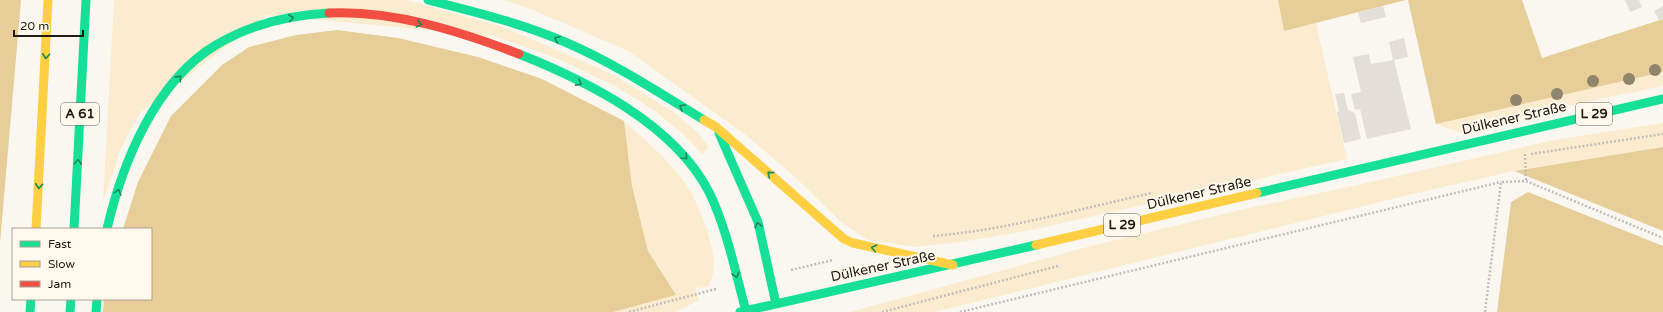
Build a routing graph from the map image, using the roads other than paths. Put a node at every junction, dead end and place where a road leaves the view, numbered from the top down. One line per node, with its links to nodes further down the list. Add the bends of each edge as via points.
1 (48, 0): 6 (main road, A 61, one-way to 6)
2 (86, 0): 7 (main road, A 61, one-way to 2)
3 (428, 0): 5 (main road, one-way to 3, via 618,68 565,42 500,18)
4 (1663, 99): 9 (main road, Dülkener Straße / L 29)
5 (716, 127): 9 (main road, one-way to 5, via 844,239); 13 (main road, one-way to 5, via 758,222)
6 (36, 228)
7 (74, 228)
8 (107, 228): 14 (main road, one-way to 14, via 124,172 141,132 163,96 200,56 237,33 277,20 324,14 361,13 468,36 545,64 630,111 665,136 690,162 715,202)
9 (953, 265): 13 (main road, Dülkener Straße / L 29)
10 (31, 300): 15 (main road)
11 (70, 300): 16 (main road)
12 (97, 300): 17 (main road)
13 (776, 304): 14 (main road, Dülkener Straße / L 29)
14 (743, 311)
15 (30, 312)
16 (70, 312)
17 (96, 312)

